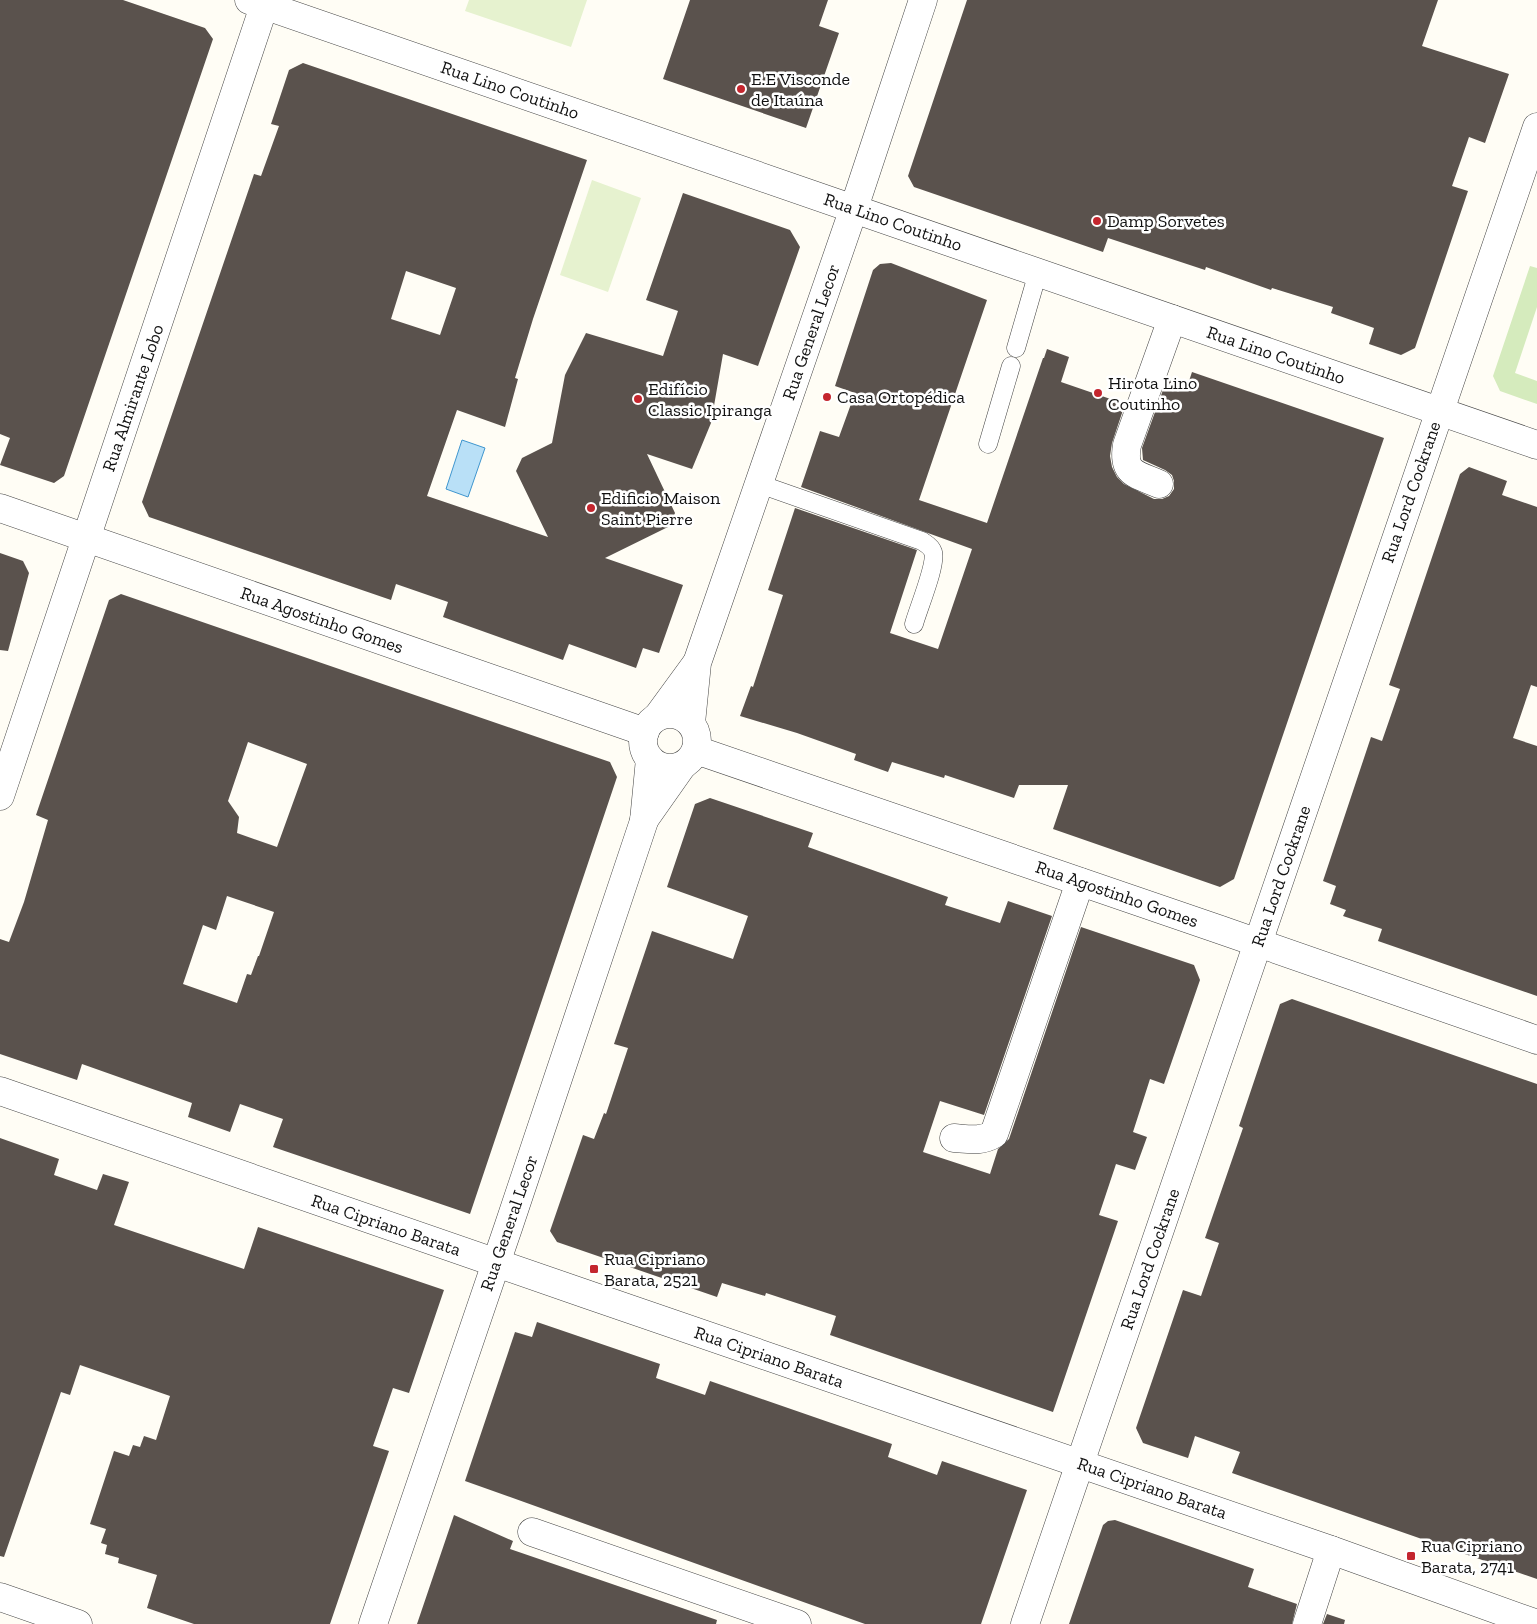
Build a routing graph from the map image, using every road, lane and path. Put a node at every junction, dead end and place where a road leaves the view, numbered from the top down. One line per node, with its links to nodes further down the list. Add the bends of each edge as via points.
1 (923, 0): 4 (street, Rua General Lecor)
2 (260, 2): 4 (street, Rua Lino Coutinho); 15 (street, Rua Almirante Lobo)
3 (1537, 127): 9 (street, Rua Lord Cockrane)
4 (854, 208): 5 (street, Rua Lino Coutinho); 12 (street, Rua General Lecor)
5 (1038, 272): 6 (street, Rua Lino Coutinho); 7 (lane)
6 (1172, 319): 9 (street, Rua Lino Coutinho); 13 (street, via 1126,456 1131,472)
7 (1016, 348)
8 (1010, 366): 10 (lane)
9 (1438, 412): 11 (street, Rua Lino Coutinho); 25 (street, Rua Lord Cockrane)
10 (988, 444)
11 (1537, 445)
12 (759, 484): 16 (lane, via 930,546 934,564); 17 (street, Rua General Lecor)
13 (1158, 484)
14 (0, 508): 15 (street, Rua Agostinho Gomes)
15 (86, 538): 19 (street, Rua Agostinho Gomes); 22 (street, Rua Almirante Lobo)
16 (914, 624)
17 (697, 663): 18 (street, Rua General Lecor); 19 (street, Rua General Lecor)
18 (691, 723): 19 (street, via 676,714); 20 (street, via 697,736)
19 (652, 724): 21 (street, via 643,746)
20 (689, 758): 21 (street, via 665,768); 23 (street, Rua General Lecor); 24 (street, Rua Agostinho Gomes)
21 (650, 759): 23 (street, Rua General Lecor)
22 (0, 796)
23 (644, 821): 29 (street, Rua General Lecor)
24 (1080, 882): 25 (street, Rua Agostinho Gomes); 28 (street, via 994,1134 979,1140)
25 (1258, 943): 26 (street, Rua Agostinho Gomes); 30 (street, Rua Lord Cockrane)
26 (1537, 1040)
27 (0, 1091): 29 (street, Rua Cipriano Barata)
28 (954, 1138)
29 (495, 1262): 30 (street, Rua Cipriano Barata); 35 (street, Rua General Lecor)
30 (1079, 1463): 32 (street, Rua Cipriano Barata); 37 (street, Rua Lord Cockrane)
31 (532, 1532): 36 (street)
32 (1331, 1550): 38 (street); 39 (street, Rua Cipriano Barata)
33 (0, 1597): 34 (street)
34 (66, 1622)
35 (373, 1624)
36 (797, 1624)
37 (1025, 1624)
38 (1307, 1624)
39 (1537, 1624)

